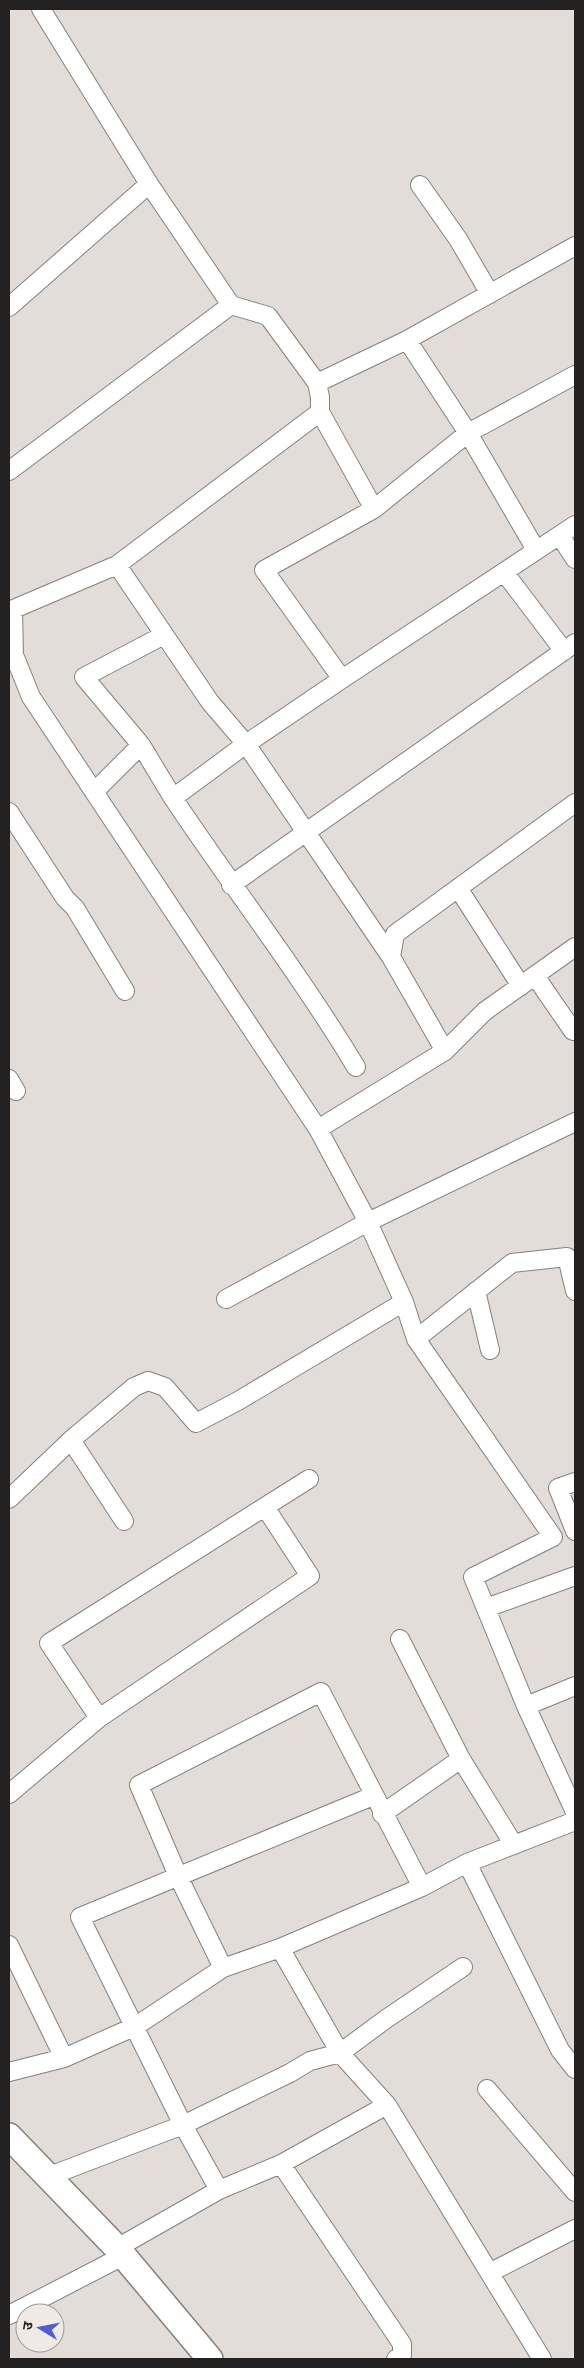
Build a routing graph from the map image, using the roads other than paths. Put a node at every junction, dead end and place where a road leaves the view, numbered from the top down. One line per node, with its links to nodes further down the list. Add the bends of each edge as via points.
1 (41, 9): 2 (street)
2 (149, 184): 6 (street); 7 (street)
3 (420, 184): 5 (street, via 458,239)
4 (575, 246): 5 (street)
5 (490, 294): 8 (street)
6 (231, 305): 10 (street, via 268,316); 13 (street)
7 (9, 307)
8 (407, 340): 10 (street); 12 (street)
9 (575, 375): 12 (street)
10 (317, 383): 11 (street)
11 (320, 412): 14 (street); 19 (street)
12 (468, 433): 14 (street); 17 (street)
13 (9, 471)
14 (374, 509): 24 (street, via 264,570)
15 (575, 525): 16 (street)
16 (560, 536): 17 (street); 18 (street)
17 (536, 550): 20 (street)
18 (575, 559)
19 (117, 565): 21 (street); 22 (street)
20 (504, 572): 23 (street); 24 (street)
21 (11, 610): 27 (street, via 14,655 31,697)
22 (164, 634): 25 (street, via 210,702); 26 (street, via 84,677)
23 (570, 647): 31 (street)
24 (342, 679): 25 (street)
25 (246, 744): 28 (street); 31 (street)
26 (142, 745): 27 (street); 28 (street)
27 (95, 791): 43 (street)
28 (172, 798): 32 (street)
29 (575, 802): 33 (street)
30 (9, 812): 38 (street, via 65,898 75,908)
31 (305, 832): 32 (street); 35 (street)
32 (231, 885): 41 (street, via 284,956)
33 (458, 888): 35 (street, via 395,934); 37 (street)
34 (575, 947): 36 (street)
35 (390, 957): 40 (street)
36 (535, 976): 37 (street); 39 (street)
37 (520, 986): 40 (street, via 484,1011)
38 (125, 991)
39 (575, 1030)
40 (445, 1051): 43 (street)
41 (356, 1067)
42 (575, 1122): 44 (street)
43 (318, 1130): 44 (street)
44 (368, 1222): 47 (street); 48 (street)
45 (476, 1291): 46 (street, via 512,1262 567,1257); 49 (street); 50 (street)
46 (575, 1292)
47 (226, 1299)
48 (404, 1302): 49 (street); 51 (street, via 196,1423 165,1387 148,1381 134,1387)
49 (416, 1338): 59 (street, via 553,1537 473,1577)
50 (490, 1350)
51 (71, 1440): 54 (street); 56 (street)
52 (310, 1479): 55 (street)
53 (575, 1482): 57 (street, via 558,1488)
54 (9, 1499)
55 (265, 1507): 63 (street, via 310,1576); 63 (street, via 48,1643)
56 (124, 1521)
57 (575, 1532)
58 (575, 1576): 59 (street)
59 (486, 1608): 62 (street)
60 (400, 1639): 64 (street)
61 (575, 1686): 62 (street)
62 (526, 1706): 67 (street)
63 (100, 1718): 65 (street)
64 (461, 1759): 68 (street); 70 (street)
65 (9, 1794)
66 (373, 1796): 68 (street); 72 (street); 72 (street, via 321,1692 138,1785)
67 (575, 1812)
68 (382, 1814): 73 (street)
69 (575, 1821): 70 (street)
70 (514, 1845): 71 (street)
71 (467, 1863): 73 (street); 81 (street, via 560,2050)
72 (178, 1876): 77 (street); 78 (street, via 80,1917)
73 (422, 1887): 75 (street)
74 (9, 1945): 80 (street)
75 (280, 1948): 77 (street); 79 (street)
76 (462, 1967): 79 (street)
77 (223, 1968): 78 (street)
78 (136, 2026): 80 (street); 85 (street)
79 (340, 2053): 84 (street); 85 (street, via 310,2061)
80 (64, 2058): 82 (street)
81 (575, 2069)
82 (9, 2072)
83 (487, 2089): 90 (street)
84 (387, 2105): 87 (street); 93 (street)
85 (184, 2125): 88 (street); 89 (street)
86 (9, 2136): 88 (street)
87 (281, 2164): 89 (street); 96 (street, via 402,2344 402,2355)
88 (47, 2177): 92 (street)
89 (219, 2190): 92 (street)
90 (575, 2192)
91 (575, 2229): 93 (street)
92 (120, 2252): 94 (street); 95 (street)
93 (491, 2272): 97 (street)
94 (9, 2315)
95 (210, 2359)
96 (396, 2359)
97 (542, 2359)

